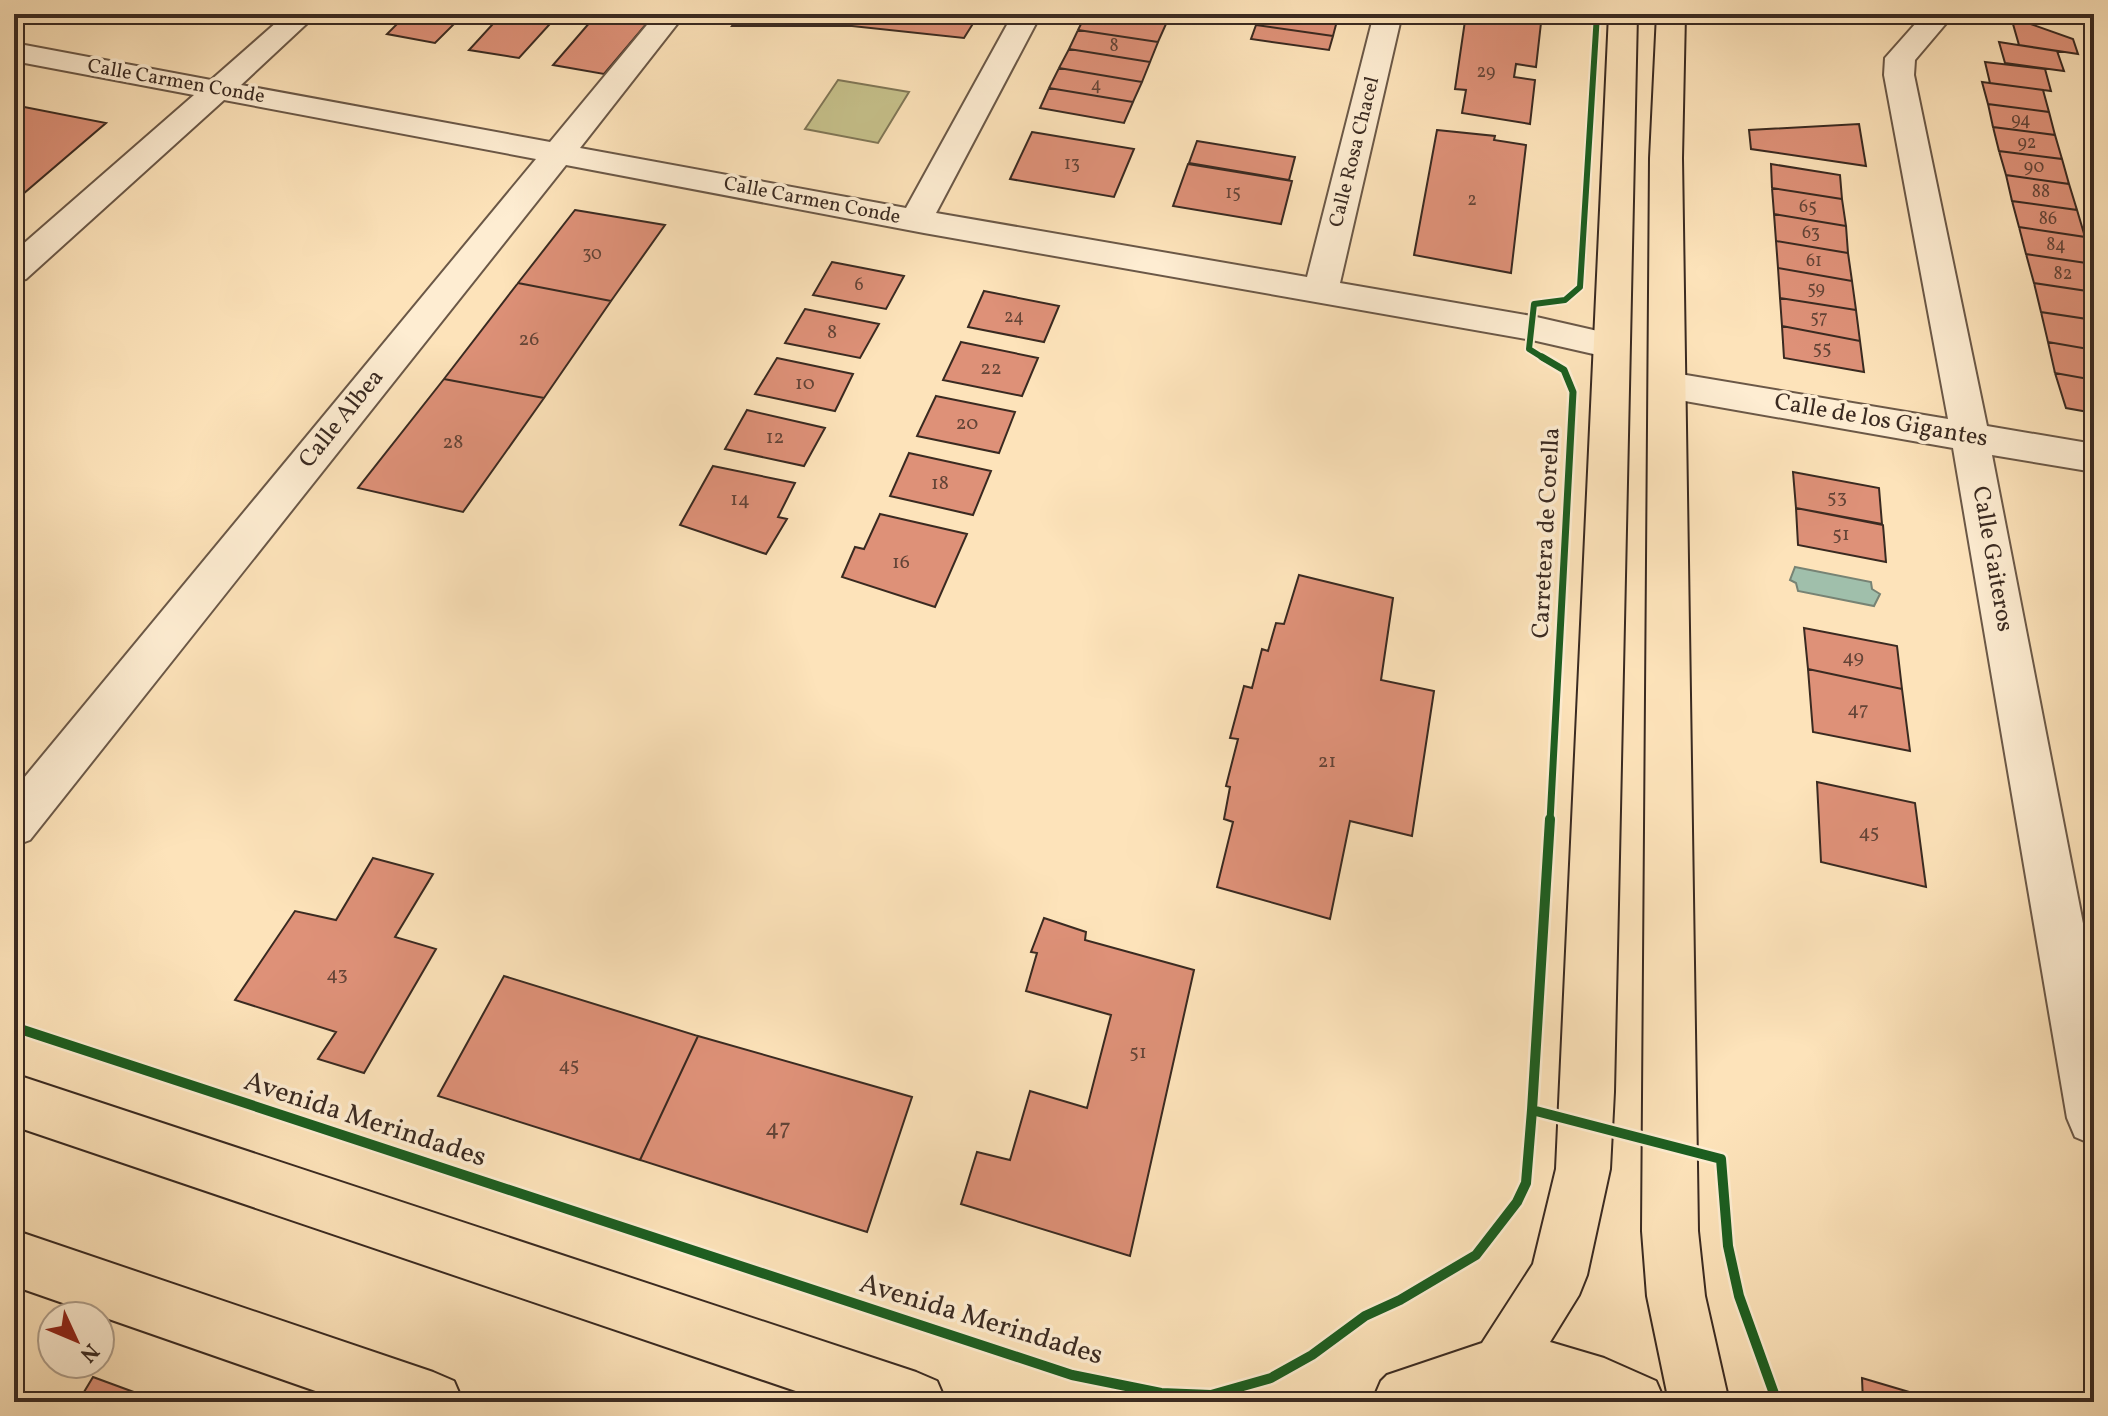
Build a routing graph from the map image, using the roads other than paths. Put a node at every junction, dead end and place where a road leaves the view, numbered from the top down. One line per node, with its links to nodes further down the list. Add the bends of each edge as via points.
1 (303, 14): 9 (street)
2 (671, 14): 10 (street, Calle Albea)
3 (1027, 14): 11 (street)
4 (1388, 14): 13 (street, Calle Rosa Chacel)
5 (1623, 14): 14 (main road)
6 (1671, 14): 15 (main road)
7 (1940, 14): 16 (street, Calle Gaiteros, via 1900,58 1899,75)
8 (14, 52): 9 (street, Calle Carmen Conde)
9 (218, 89): 10 (street, Calle Carmen Conde); 12 (street)
10 (557, 153): 11 (street, Calle Carmen Conde); 18 (street, Calle Albea)
11 (916, 220): 13 (street, Calle Carmen Conde)
12 (14, 271)
13 (1321, 290): 14 (street, Calle Carmen Conde)
14 (1611, 346): 22 (main road, via 1583,1169 1559,1275)
15 (1668, 385): 16 (street, Calle de los Gigantes); 27 (main road, via 1670,1231 1676,1296)
16 (1970, 437): 17 (street, Calle de los Gigantes); 20 (street, Calle Gaiteros)
17 (2094, 458)
18 (14, 825)
19 (14, 1100): 24 (main road)
20 (2094, 1118)
21 (14, 1258): 23 (main road)
22 (1500, 1369): 25 (main road); 26 (main road, via 1556,1372)
23 (433, 1402)
24 (916, 1402)
25 (1402, 1402)
26 (1635, 1402)
27 (1699, 1402)

